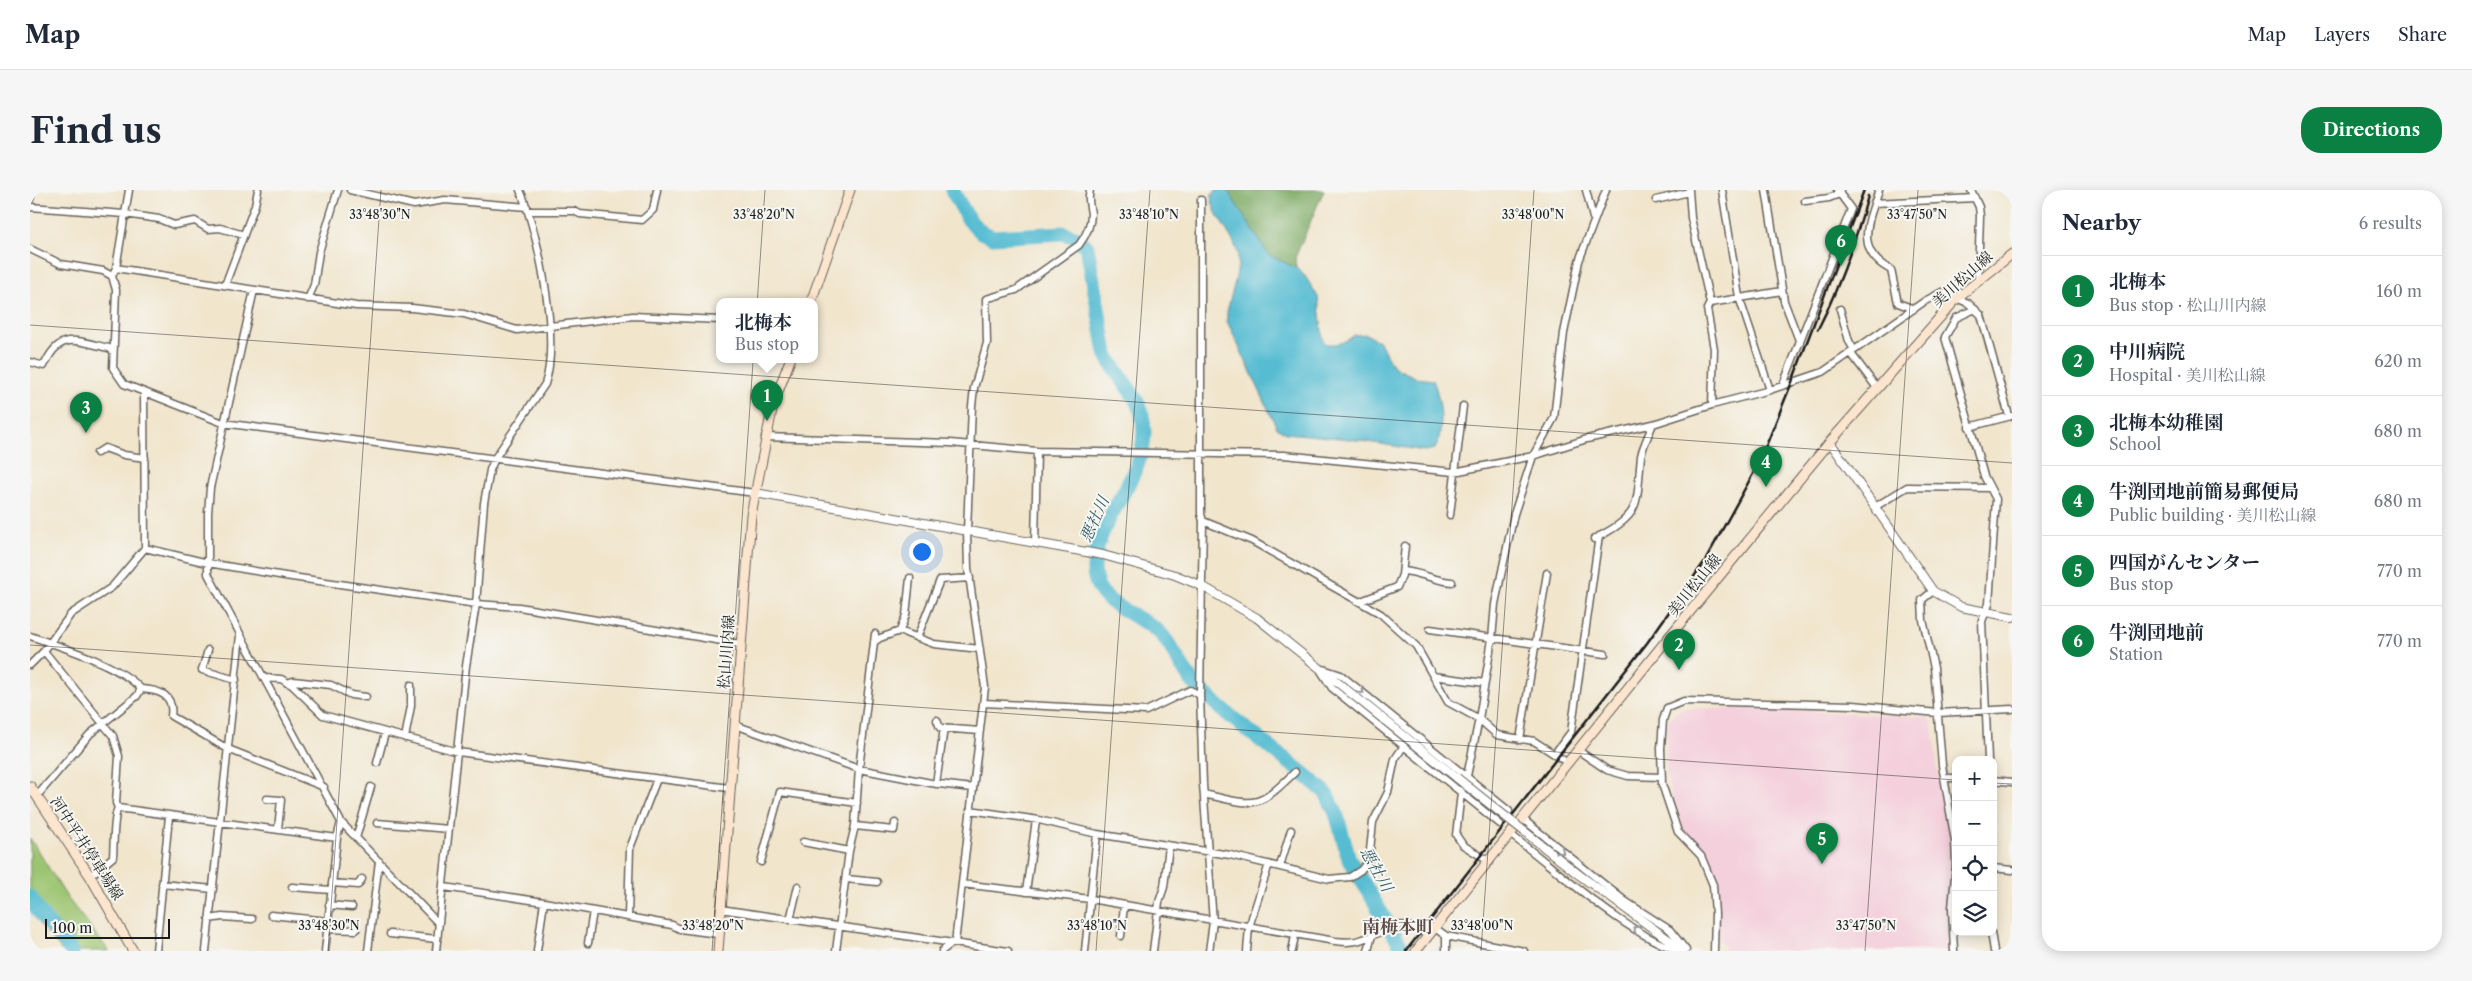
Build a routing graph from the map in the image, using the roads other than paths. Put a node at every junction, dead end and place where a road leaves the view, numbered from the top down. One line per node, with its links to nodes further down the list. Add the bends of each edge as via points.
1 (33, 190): 18 (street)
2 (129, 190): 26 (street)
3 (258, 190): 28 (street)
4 (338, 190): 40 (street)
5 (350, 190): 25 (street, via 414,205 446,200)
6 (520, 190): 25 (street)
7 (657, 190): 25 (street, via 653,210 642,220)
8 (850, 190): 38 (main road)
9 (1090, 190): 64 (street, via 1091,216 1079,245 1016,290 986,299 987,343 974,388)
10 (1586, 190): 27 (street)
11 (1606, 190): 27 (street)
12 (1722, 190): 37 (street)
13 (1766, 190): 36 (street)
14 (1879, 190): 23 (street)
15 (1971, 190): 19 (street)
16 (1689, 191): 21 (street); 41 (street, via 1691,218)
17 (1839, 191): 22 (street, via 1829,198); 47 (street, via 1851,209)
18 (30, 198)
19 (1975, 198): 23 (street); 33 (street, via 1980,216)
20 (1202, 200): 66 (street)
21 (1656, 200)
22 (1805, 201)
23 (1874, 203): 43 (street, via 1866,235 1868,249 1878,263 1891,270 1898,303)
24 (30, 207): 26 (street)
25 (528, 209): 46 (street, via 540,248)
26 (125, 214): 28 (street, via 174,225 195,221 208,228); 31 (street)
27 (1594, 218): 68 (street, via 1579,261 1564,333 1554,418)
28 (244, 235): 34 (street)
29 (30, 249): 32 (street, via 61,264 103,271)
30 (2012, 254): 33 (main road, 美川松山線)
31 (116, 268): 32 (street); 34 (street)
32 (112, 276): 48 (street, via 116,290)
33 (1978, 279): 39 (main road, 美川松山線)
34 (225, 285): 35 (street)
35 (254, 290): 40 (street); 59 (street)
36 (1782, 291): 37 (street); 47 (street)
37 (1739, 297): 41 (street); 54 (street)
38 (812, 298)
39 (1957, 298): 43 (street, via 1942,292); 44 (street); 53 (main road, 美川松山線)
40 (308, 299): 46 (street, via 464,314 517,330)
41 (1710, 303): 56 (street, via 1707,309 1714,349)
42 (1840, 309): 49 (street)
43 (1914, 309): 49 (street)
44 (1975, 309): 58 (street, via 1981,315); 61 (street, via 1956,318 1945,337)
45 (716, 320): 46 (street, via 633,316 576,324)
46 (549, 324): 70 (street, via 550,370 545,384)
47 (1800, 343): 52 (street)
48 (113, 351): 50 (street, via 68,339 57,344 44,366); 55 (street, via 113,368 124,384)
49 (1852, 351): 52 (street, via 1823,372); 53 (street)
50 (30, 362)
51 (789, 363): 62 (main road, 松山川内線)
52 (1783, 385): 54 (street)
53 (1878, 388): 63 (main road, 美川松山線)
54 (1770, 390): 56 (street)
55 (144, 392): 59 (street); 69 (street)
56 (1712, 405): 60 (street)
57 (1463, 406): 71 (street)
58 (2010, 416): 61 (street)
59 (223, 423): 70 (street); 81 (street, via 210,488)
60 (1653, 424): 68 (street, via 1587,439); 107 (street, via 1641,454 1636,504 1620,526 1596,537)
61 (1969, 427): 72 (street)
62 (765, 437): 64 (street); 73 (main road, 松山川内線)
63 (1830, 442): 74 (street); 135 (main road, 美川松山線)
64 (972, 446): 65 (street); 77 (street)
65 (1037, 451): 66 (street); 78 (street)
66 (1202, 453): 71 (street, via 1318,457); 76 (street)
67 (97, 454): 69 (street, via 105,448)
68 (1533, 456): 71 (street); 99 (street, via 1514,514 1495,604)
69 (144, 458): 80 (street)
70 (495, 458): 73 (street); 90 (street, via 484,503)
71 (1454, 472): 75 (street)
72 (1990, 488): 74 (street, via 1907,487); 91 (street, via 1996,499 1989,604)
73 (755, 494): 77 (street); 102 (main road, 松山川内線)
74 (1874, 507): 88 (street)
75 (1450, 515)
76 (1203, 521): 87 (street); 89 (street, via 1252,541)
77 (967, 531): 78 (street); 85 (street)
78 (1035, 543): 87 (street, via 1150,566)
79 (1405, 546): 82 (street)
80 (145, 548): 81 (street); 101 (street, via 112,587 71,614)
81 (208, 563): 90 (street); 95 (street, via 208,574)
82 (1403, 571): 86 (street); 89 (street, via 1397,588)
83 (1547, 573): 103 (street)
84 (910, 578): 94 (street, via 906,615)
85 (970, 578): 98 (street, via 940,580); 104 (street)
86 (1452, 582)
87 (1202, 586): 110 (street, via 1257,618); 118 (street)
88 (1933, 591): 91 (street, via 1961,607); 123 (street, via 1922,600 1921,610 1934,668)
89 (1360, 601): 111 (street, via 1381,614 1416,646)
90 (476, 604): 102 (street, via 519,607); 136 (street)
91 (1985, 612): 92 (street); 122 (street, via 1982,621)
92 (2012, 617)
93 (1430, 629): 99 (street)
94 (900, 631): 98 (street); 100 (street)
95 (240, 634): 112 (street); 113 (street)
96 (875, 634): 100 (street)
97 (30, 636): 101 (street)
98 (917, 638): 104 (street, via 934,644)
99 (1492, 639): 103 (street); 115 (street)
100 (874, 642): 141 (street)
101 (50, 643): 106 (street); 117 (street, via 115,671)
102 (740, 644): 127 (main road, 松山川内線)
103 (1535, 644): 107 (street); 132 (street)
104 (980, 649): 120 (street)
105 (208, 650): 113 (street, via 202,670)
106 (44, 651): 109 (street); 126 (street)
107 (1582, 651): 108 (street); 137 (street, via 1571,732)
108 (1605, 654)
109 (30, 665)
110 (1319, 667): 133 (street, via 1332,688); 143 (street, one-way to 143, via 1341,675); 262 (street, bridge, via 1578,874)
111 (1433, 676): 115 (street); 124 (street, via 1448,702)
112 (264, 678): 114 (street, via 281,679); 152 (street)
113 (236, 680): 134 (street)
114 (287, 683): 119 (street, via 331,685 350,695); 130 (street, via 323,715)
115 (1485, 683): 124 (street)
116 (411, 685): 131 (street, via 411,706)
117 (141, 689): 126 (street, via 137,696); 134 (street, via 161,692 172,706 171,716)
118 (1200, 693): 120 (street, via 1190,690 1146,711); 157 (street)
119 (366, 697)
120 (984, 703): 129 (street)
121 (2012, 709): 122 (street)
122 (1987, 710): 123 (street); 138 (street)
123 (1938, 713): 144 (street, via 1853,705 1684,701 1667,708 1663,720); 145 (street)
124 (1479, 719): 132 (street, via 1497,735); 143 (street)
125 (937, 720): 128 (street, via 938,725)
126 (102, 724): 158 (street); 162 (street, via 113,736 119,756)
127 (735, 724): 141 (street); 154 (main road, 松山川内線)
128 (944, 728): 129 (street); 150 (street)
129 (980, 731): 155 (street)
130 (384, 733): 131 (street); 139 (street)
131 (404, 738): 136 (street)
132 (1520, 740): 137 (street, via 1534,741)
133 (1403, 747): 156 (street); 191 (street, via 1395,759 1388,792 1373,822 1370,860 1361,870 1350,877 1329,879)
134 (228, 749): 152 (street); 170 (street)
135 (1579, 751): 140 (main road, 美川松山線); 144 (street, via 1607,770 1628,776)
136 (458, 752): 147 (street); 177 (street)
137 (1554, 753): 140 (street)
138 (1988, 756)
139 (377, 763)
140 (1568, 763): 169 (main road, 美川松山線)
141 (859, 768): 150 (street); 161 (street)
142 (1296, 772): 157 (street, via 1265,800 1255,803)
143 (1467, 776): 156 (street); 159 (street)
144 (1662, 776): 263 (street, via 1678,832 1701,856 1713,886)
145 (1944, 778): 146 (street); 167 (street)
146 (1952, 778)
147 (657, 779): 154 (street); 217 (street, via 630,848)
148 (1997, 780): 149 (street)
149 (2012, 782)
150 (936, 784): 155 (street)
151 (30, 786): 158 (main road, 河中平井停車場線)
152 (324, 787): 171 (street)
153 (371, 787): 182 (street)
154 (729, 788): 213 (main road, 松山川内線)
155 (972, 788): 163 (street)
156 (1461, 793): 164 (street); 189 (street, via 1456,835 1463,845)
157 (1204, 794): 186 (street)
158 (37, 796): 194 (main road, 河中平井停車場線)
159 (1492, 797): 164 (street, via 1494,803 1490,809); 165 (street)
160 (268, 798): 176 (street, via 280,800)
161 (857, 803): 175 (street); 188 (street, via 780,792)
162 (118, 808): 166 (street); 194 (street, via 113,857)
163 (970, 810): 168 (street); 200 (street)
164 (1482, 810): 174 (street)
165 (1509, 810)
166 (169, 816): 170 (street); 199 (street)
167 (1952, 819)
168 (1036, 820): 179 (street); 207 (street)
169 (1524, 820): 180 (main road, 美川松山線); 262 (street, one-way to 262, via 1625,901 1670,930)
170 (221, 822): 176 (street); 204 (street)
171 (341, 822): 181 (street); 182 (street)
172 (377, 823): 177 (street)
173 (895, 823): 175 (street, via 894,830)
174 (1500, 824)
175 (855, 826): 185 (street)
176 (278, 829): 181 (street)
177 (449, 829): 203 (street)
178 (1291, 830): 191 (street)
179 (1097, 834): 184 (street); 208 (street)
180 (1511, 835): 189 (main road, 美川松山線); 261 (street, one-way to 180, via 1660,945 1616,916)
181 (337, 838): 198 (street)
182 (356, 838): 187 (street)
183 (803, 842): 185 (street)
184 (1169, 846): 186 (street); 215 (street)
185 (849, 851): 196 (street)
186 (1208, 852): 190 (street); 222 (street)
187 (379, 861): 223 (street); 245 (street)
188 (761, 862)
189 (1490, 862): 226 (main road, 美川松山線)
190 (1269, 864): 191 (street); 225 (street)
191 (1280, 866)
192 (1997, 868): 193 (street)
193 (2012, 870)
194 (90, 876): 241 (main road, 河中平井停車場線)
195 (362, 878): 198 (street, via 358,885)
196 (846, 879): 197 (street); 224 (street)
197 (877, 882)
198 (332, 883): 205 (street)
199 (162, 884): 204 (street); 242 (street)
200 (962, 884): 207 (street); 239 (street)
201 (292, 886): 205 (street)
202 (798, 886): 221 (street)
203 (444, 887): 209 (street); 223 (street)
204 (213, 889): 218 (street)
205 (331, 890): 210 (street)
206 (1954, 891): 264 (street)
207 (1026, 892): 208 (street)
208 (1090, 899): 211 (street); 252 (street)
209 (544, 902): 214 (street); 247 (street)
210 (329, 905): 212 (street); 220 (street)
211 (1124, 905): 215 (street); 232 (street)
212 (352, 907)
213 (720, 909): 221 (street); 230 (main road, 松山川内線)
214 (592, 912): 217 (street); 238 (street)
215 (1158, 912): 222 (street); 253 (street)
216 (271, 915): 220 (street)
217 (628, 917): 230 (street)
218 (209, 919): 219 (street); 243 (street)
219 (252, 919)
220 (328, 920): 227 (street)
221 (790, 920): 224 (street)
222 (1213, 922): 225 (street); 254 (street)
223 (439, 924): 237 (street)
224 (839, 927): 239 (street); 249 (street)
225 (1249, 927): 233 (street); 255 (street)
226 (1435, 928): 234 (main road, 美川松山線); 235 (street)
227 (327, 929): 228 (street); 244 (street)
228 (356, 930)
229 (390, 934): 237 (street)
230 (718, 934): 248 (main road, 松山川内線)
231 (1372, 935): 233 (street, via 1349,942); 234 (street, via 1398,925 1413,927); 257 (street)
232 (1122, 936)
233 (1295, 936): 256 (street)
234 (1428, 936): 258 (main road, 美川松山線)
235 (1446, 936): 259 (street); 260 (street)
236 (1992, 936): 265 (street)
237 (437, 939): 246 (street)
238 (588, 943)
239 (954, 943): 240 (street); 250 (street)
240 (983, 949): 251 (street)
241 (133, 951)
242 (156, 951)
243 (206, 951)
244 (325, 951)
245 (368, 951)
246 (436, 951)
247 (537, 951)
248 (718, 951)
249 (836, 951)
250 (942, 951)
251 (1008, 951)
252 (1085, 951)
253 (1153, 951)
254 (1209, 951)
255 (1247, 951)
256 (1292, 951)
257 (1368, 951)
258 (1416, 951)
259 (1446, 951)
260 (1524, 951)
261 (1679, 951)
262 (1685, 951)
263 (1714, 951)
264 (1954, 951)
265 (1994, 951)

